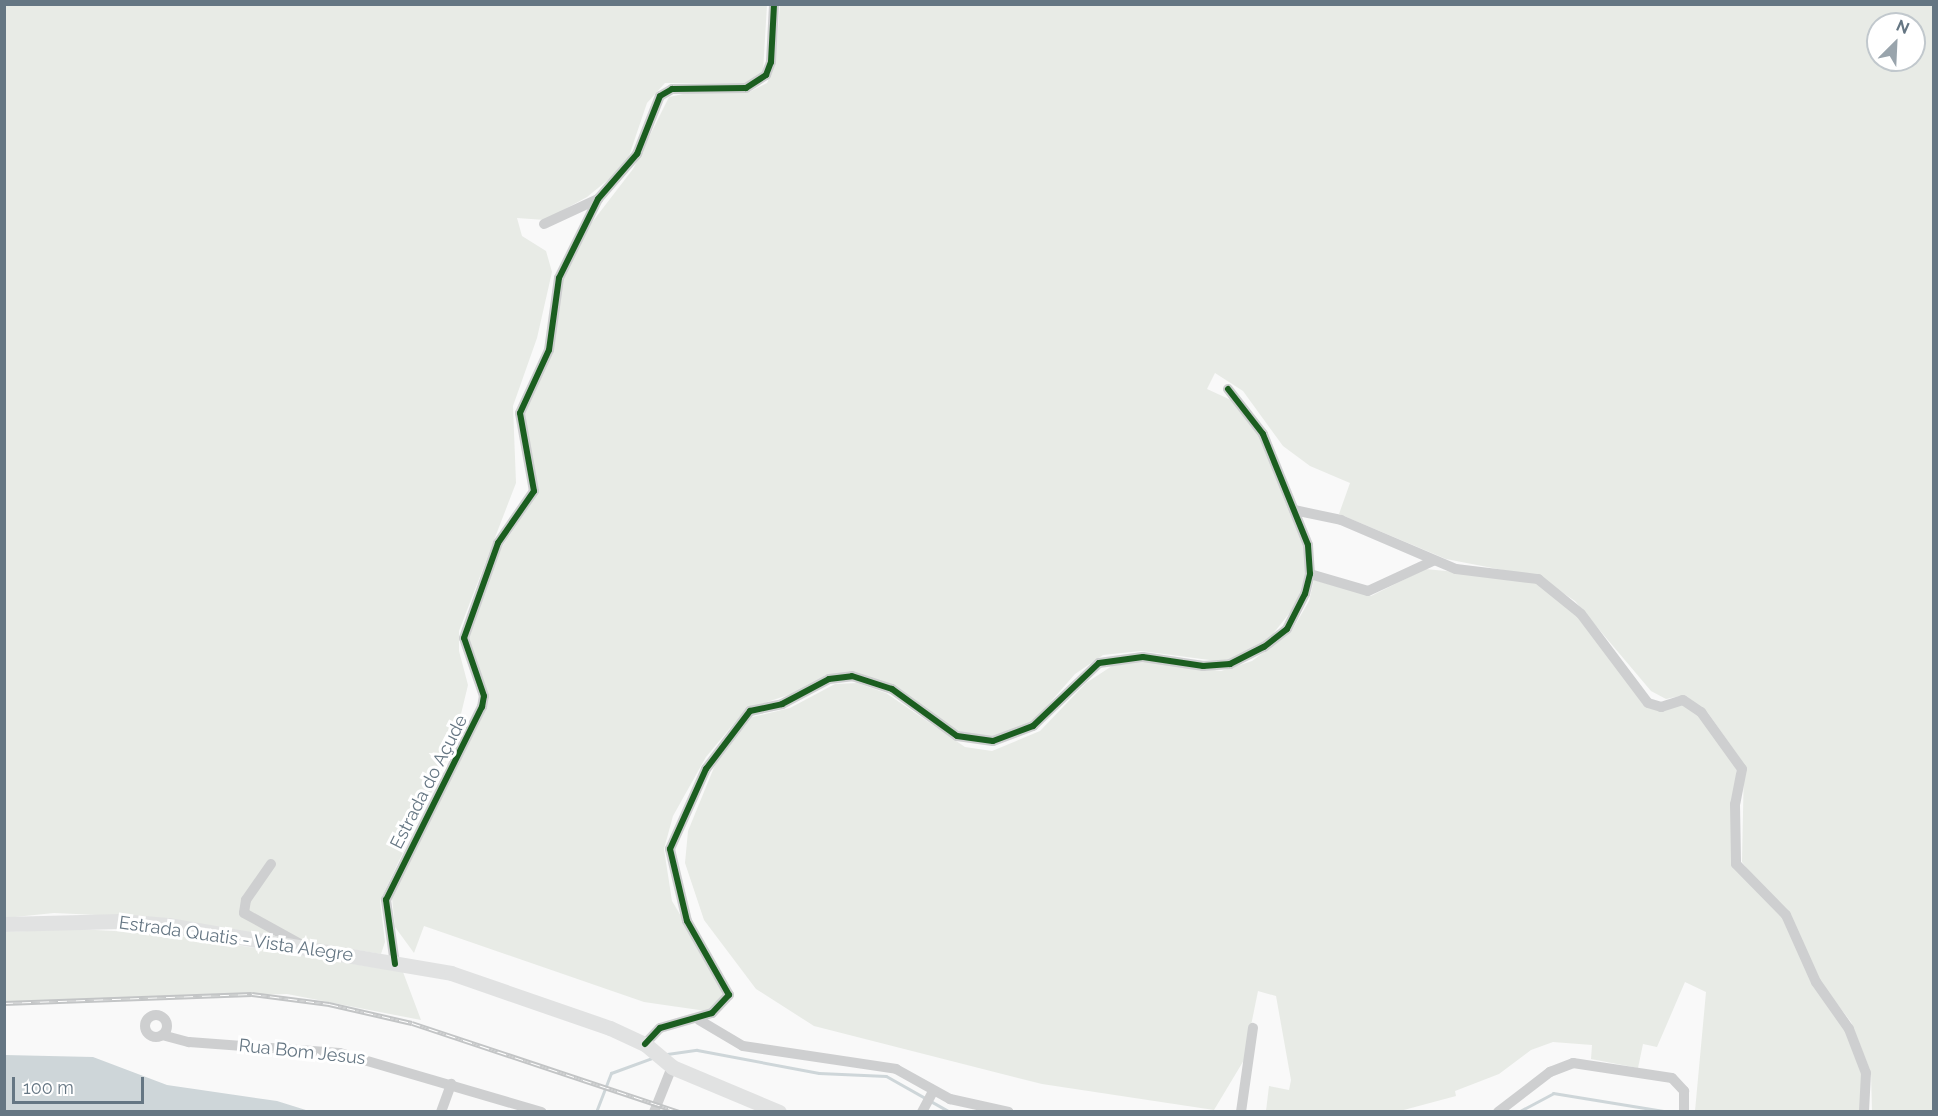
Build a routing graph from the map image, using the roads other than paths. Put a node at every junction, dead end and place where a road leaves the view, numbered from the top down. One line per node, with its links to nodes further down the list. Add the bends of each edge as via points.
1 (774, 4): 2 (street, Estrada do Açude, via 771,62 766,75 746,88 666,92 651,110 632,164)
2 (598, 199): 3 (street); 11 (street, Estrada do Açude, via 556,286 556,319 549,350 521,407 532,495 498,543 464,638 484,696 482,707 386,900)
3 (544, 224)
4 (1228, 389): 5 (street, via 1258,424)
5 (1294, 510): 6 (street, via 1341,520); 7 (street, via 1308,544)
6 (1433, 561): 7 (street, via 1368,591); 29 (street, via 1467,571 1509,572 1538,579 1581,614 1648,703 1661,707 1683,700 1706,717 1740,764 1735,804 1736,864 1786,915 1816,982 1849,1029 1866,1073)
7 (1310, 574): 12 (street, via 1293,621 1278,638 1247,657 1219,666 1143,657 1113,659 1089,669 1033,726 993,741 957,736 892,689 852,676 829,679 782,704 745,714 706,769 670,849 687,921 730,991 722,1006)
8 (271, 864): 10 (street, via 246,900 244,913)
9 (4, 924): 10 (street, Estrada Quatis - Vista Alegre, via 120,921)
10 (307, 948): 11 (street, Estrada Quatis - Vista Alegre)
11 (395, 964): 15 (street, Estrada Quatis - Vista Alegre, via 503,989)
12 (699, 1020): 15 (street, via 660,1028); 18 (street, via 743,1046 896,1069)
13 (1253, 1028): 27 (street)
14 (162, 1035): 17 (street, Rua Bom Jesus, via 189,1042 340,1053)
15 (647, 1046): 16 (street, Estrada Quatis - Vista Alegre)
16 (671, 1066): 24 (street); 25 (street, Estrada Quatis - Vista Alegre)
17 (451, 1084): 19 (street, Rua Bom Jesus); 22 (street)
18 (931, 1093): 20 (street); 26 (street)
19 (518, 1108): 23 (street, Rua Bom Jesus)
20 (923, 1109)
21 (1684, 1110): 28 (street, via 1683,1088 1661,1075 1568,1064 1550,1072)
22 (441, 1112)
23 (542, 1112)
24 (654, 1112)
25 (779, 1112)
26 (1009, 1112)
27 (1241, 1112)
28 (1498, 1112)
29 (1864, 1112)

